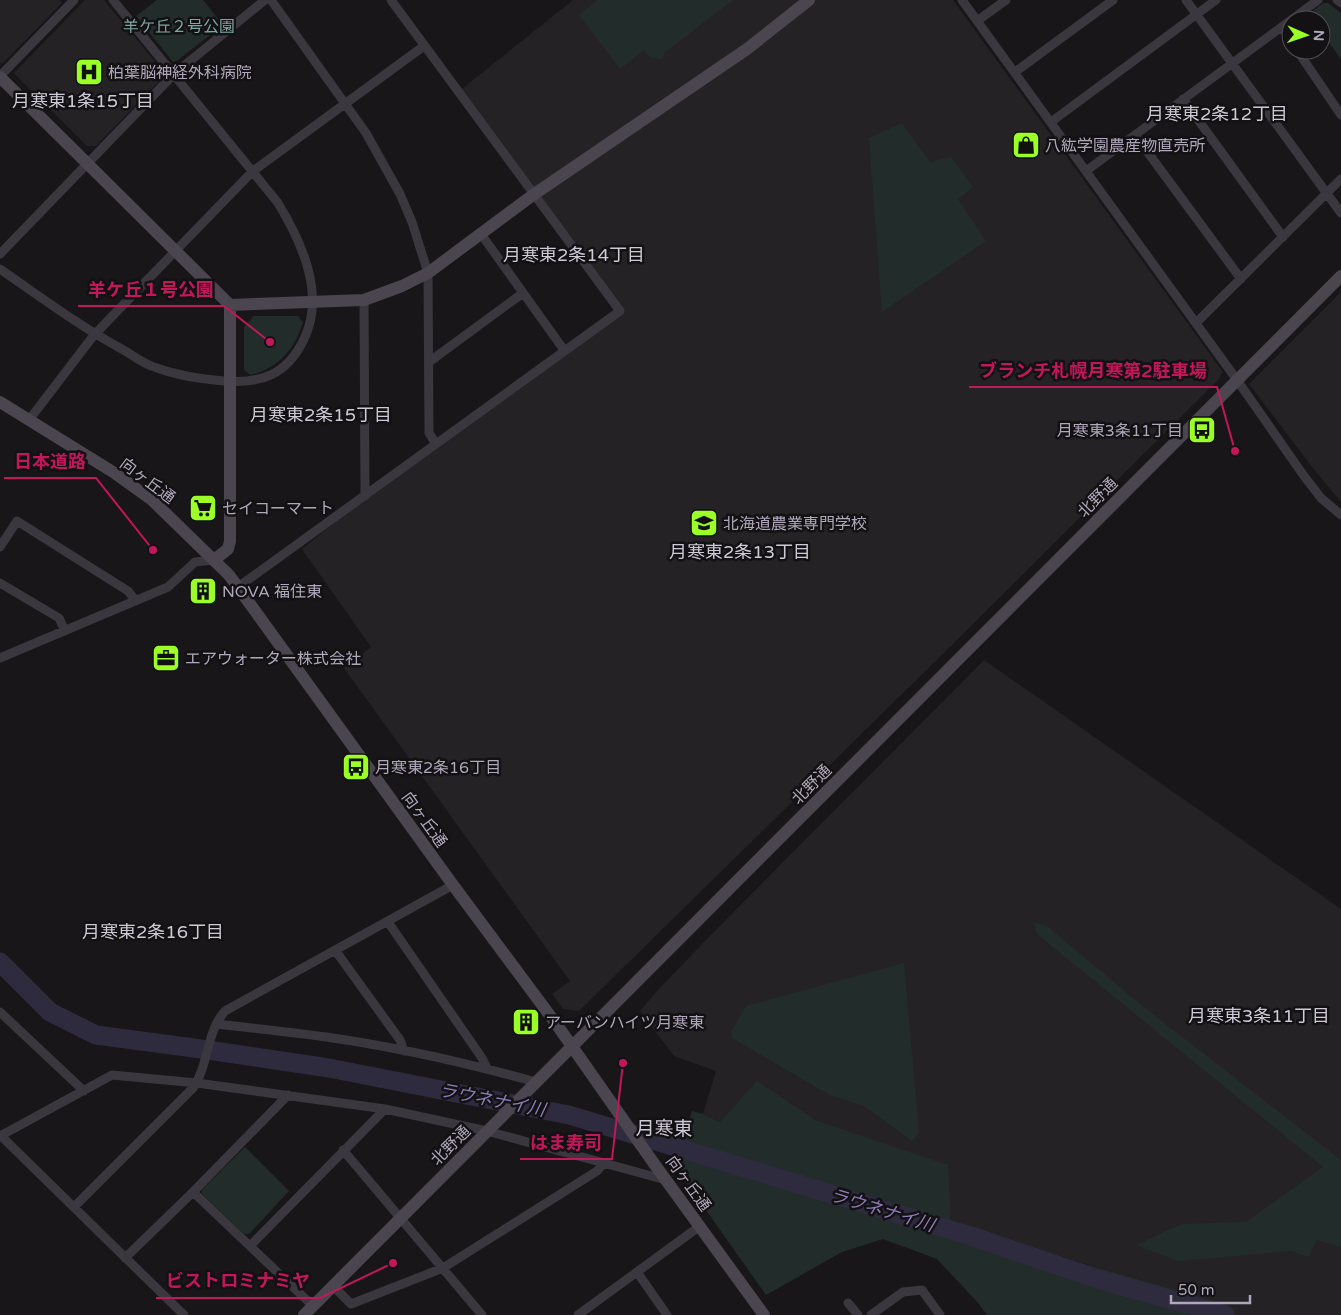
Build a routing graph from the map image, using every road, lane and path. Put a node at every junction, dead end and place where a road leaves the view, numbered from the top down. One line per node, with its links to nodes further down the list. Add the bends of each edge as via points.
1 (74, 0): 24 (street)
2 (114, 0): 23 (street)
3 (265, 0): 23 (street)
4 (271, 0): 26 (street)
5 (391, 0): 19 (street)
6 (809, 0): 35 (street, via 746,49)
7 (962, 0): 17 (street)
8 (1006, 0): 17 (street)
9 (1113, 0): 22 (street)
10 (1186, 0): 16 (street)
11 (1216, 0): 16 (street)
12 (1318, 0): 15 (street)
13 (1337, 0): 14 (street)
14 (1341, 3)
15 (1304, 10)
16 (1196, 15): 21 (street); 28 (street)
17 (977, 21): 22 (street)
18 (1281, 28): 21 (street)
19 (424, 46): 26 (street); 35 (street)
20 (1305, 60): 27 (street)
21 (1232, 62): 25 (street); 34 (street)
22 (1015, 72): 28 (street)
23 (174, 74): 30 (street); 31 (street)
24 (0, 76): 30 (street)
25 (1183, 99): 29 (street); 38 (street)
26 (345, 105): 31 (street); 42 (street, via 366,133 400,194)
27 (1341, 115)
28 (1051, 122): 32 (street)
29 (1136, 134): 32 (street); 44 (street)
30 (88, 163): 39 (street); 40 (street)
31 (253, 171): 39 (street); 47 (street, via 292,226 308,267)
32 (1086, 171): 49 (street)
33 (1341, 179): 34 (street)
34 (1327, 194): 36 (street); 38 (street)
35 (533, 195): 37 (street); 51 (street, via 620,311)
36 (1341, 213)
37 (481, 234): 42 (street); 45 (street)
38 (1283, 237): 44 (street)
39 (175, 249): 48 (street); 50 (street)
40 (0, 254)
41 (0, 269): 50 (street)
42 (428, 273): 46 (street); 52 (street)
43 (1341, 276): 53 (street, 北野通)
44 (1241, 279): 49 (street)
45 (523, 293): 51 (street); 52 (street)
46 (364, 300): 47 (street); 58 (street)
47 (312, 303): 48 (street); 54 (street, via 306,336 281,369 254,381)
48 (230, 305): 54 (street)
49 (1196, 323): 53 (street)
50 (94, 335): 54 (street, via 155,368 194,378); 56 (street)
51 (564, 350): 57 (street)
52 (429, 362): 57 (street, via 429,433)
53 (1237, 380): 59 (street, via 1304,476 1321,498); 72 (street, 北野通)
54 (231, 382): 61 (street, via 230,541 228,549)
55 (0, 402): 56 (street, 向ヶ丘通)
56 (30, 420): 61 (street, 向ヶ丘通, via 152,500)
57 (436, 444): 58 (street)
58 (365, 496): 63 (street)
59 (1341, 515)
60 (0, 547): 64 (street, via 17,521 128,591)
61 (214, 560): 63 (street, 向ヶ丘通); 64 (street, via 195,562 168,587)
62 (0, 583): 65 (street, via 59,618)
63 (238, 587): 67 (street, 向ヶ丘通)
64 (136, 601): 65 (street)
65 (65, 631): 66 (street)
66 (0, 658)
67 (453, 885): 68 (street); 72 (street, 向ヶ丘通)
68 (388, 922): 69 (street); 74 (street)
69 (335, 950): 71 (street, via 225,1011); 73 (street, via 400,1040)
70 (0, 1012): 77 (street)
71 (216, 1024): 73 (street, via 327,1037); 75 (street)
72 (572, 1046): 76 (street, 北野通); 84 (street, 向ヶ丘通)
73 (404, 1051): 74 (street)
74 (486, 1068): 76 (street)
75 (197, 1083): 77 (street, via 112,1075); 78 (street); 86 (street)
76 (533, 1085): 80 (street, 北野通)
77 (84, 1090): 81 (street)
78 (288, 1095): 79 (street); 85 (street)
79 (385, 1109): 80 (street); 82 (street)
80 (489, 1129): 83 (street); 87 (street, 北野通)
81 (0, 1136): 86 (street)
82 (344, 1150): 87 (street); 89 (street)
83 (604, 1163): 84 (street); 91 (street, via 597,1171)
84 (666, 1180): 88 (street, 向ヶ丘通)
85 (192, 1192): 89 (street); 90 (street)
86 (74, 1207): 90 (street)
87 (401, 1218): 91 (street); 93 (street, 北野通)
88 (700, 1226): 92 (street); 101 (street, 向ヶ丘通)
89 (250, 1246): 95 (street)
90 (125, 1258): 97 (street)
91 (442, 1268): 93 (street, via 352,1304); 98 (street)
92 (637, 1272): 96 (street); 100 (street)
93 (333, 1286): 95 (street, 北野通)
94 (848, 1303): 102 (street)
95 (308, 1311)
96 (591, 1311): 99 (street)
97 (184, 1315)
98 (482, 1315)
99 (578, 1315)
100 (667, 1315)
101 (764, 1315)
102 (858, 1315)
103 (871, 1315): 104 (street, via 904,1292 922,1290)
104 (940, 1315)

